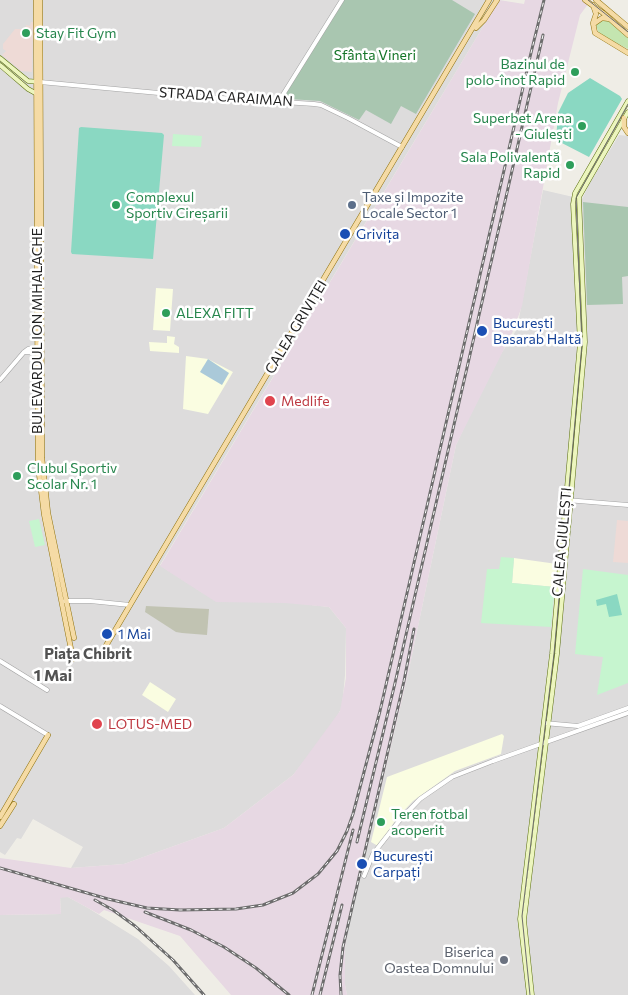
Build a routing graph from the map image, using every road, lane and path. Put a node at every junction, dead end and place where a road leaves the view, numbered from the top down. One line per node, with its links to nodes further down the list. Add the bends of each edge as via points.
1 (36, 0): 17 (main road, BULEVARDUL ION MIHALACHE)
2 (40, 0): 17 (main road, BULEVARDUL ION MIHALACHE)
3 (342, 0): 18 (street)
4 (489, 0): 12 (main road, CALEA GRIVIȚEI)
5 (497, 0): 12 (main road, via 484,20)
6 (585, 0): 8 (main road)
7 (596, 0): 11 (main road)
8 (593, 5): 9 (main road); 10 (main road, via 596,14)
9 (610, 19): 10 (main road, via 599,19); 13 (main road)
10 (593, 27): 14 (main road, via 597,35)
11 (628, 27)
12 (471, 32): 26 (main road, CALEA GRIVIȚEI)
13 (628, 35)
14 (628, 52)
15 (0, 58): 17 (main road, via 28,81)
16 (0, 65): 19 (main road)
17 (38, 82): 19 (main road, BULEVARDUL ION MIHALACHE); 20 (street, STRADA CARAIMAN)
18 (284, 93): 20 (street); 22 (street)
19 (38, 94): 27 (main road, BULEVARDUL ION MIHALACHE); 28 (main road, BULEVARDUL ION MIHALACHE)
20 (279, 101): 22 (street, STRADA CARAIMAN)
21 (628, 101): 31 (main road, CALEA GIULEȘTI, via 574,198 580,343)
22 (289, 102): 26 (street, STRADA CARAIMAN, via 321,105)
23 (628, 112): 24 (main road, CALEA GIULEȘTI)
24 (624, 118): 25 (main road); 32 (main road, CALEA GIULEȘTI, via 579,198 585,342)
25 (628, 134)
26 (402, 147): 35 (main road, CALEA GRIVIȚEI)
27 (37, 339): 28 (main road, BULEVARDUL ION MIHALACHE); 29 (street)
28 (39, 350): 29 (street); 34 (main road, BULEVARDUL ION MIHALACHE, via 40,480 43,510)
29 (26, 351): 30 (street)
30 (0, 380)
31 (566, 500): 32 (street); 44 (main road, CALEA GIULEȘTI)
32 (571, 501): 33 (street); 44 (main road, CALEA GIULEȘTI)
33 (628, 505)
34 (64, 601): 35 (street); 36 (main road, BULEVARDUL ION MIHALACHE); 38 (main road, BULEVARDUL ION MIHALACHE)
35 (130, 605): 37 (main road, CALEA GRIVIȚEI)
36 (74, 638)
37 (101, 654)
38 (73, 659)
39 (0, 661): 40 (street)
40 (47, 690)
41 (0, 706): 46 (street)
42 (628, 708): 45 (street)
43 (628, 713): 45 (street)
44 (546, 723): 45 (street); 47 (main road, CALEA GIULEȘTI); 48 (main road, CALEA GIULEȘTI)
45 (578, 728): 47 (street)
46 (48, 734): 49 (main road)
47 (546, 742): 48 (street); 53 (main road, CALEA GIULEȘTI, via 524,920)
48 (541, 744): 52 (street, via 456,774 420,799 373,854); 53 (main road, CALEA GIULEȘTI, via 520,920)
49 (9, 801): 50 (main road); 51 (main road, via 10,809)
50 (0, 817)
51 (0, 826)
52 (364, 876)
53 (530, 995)

